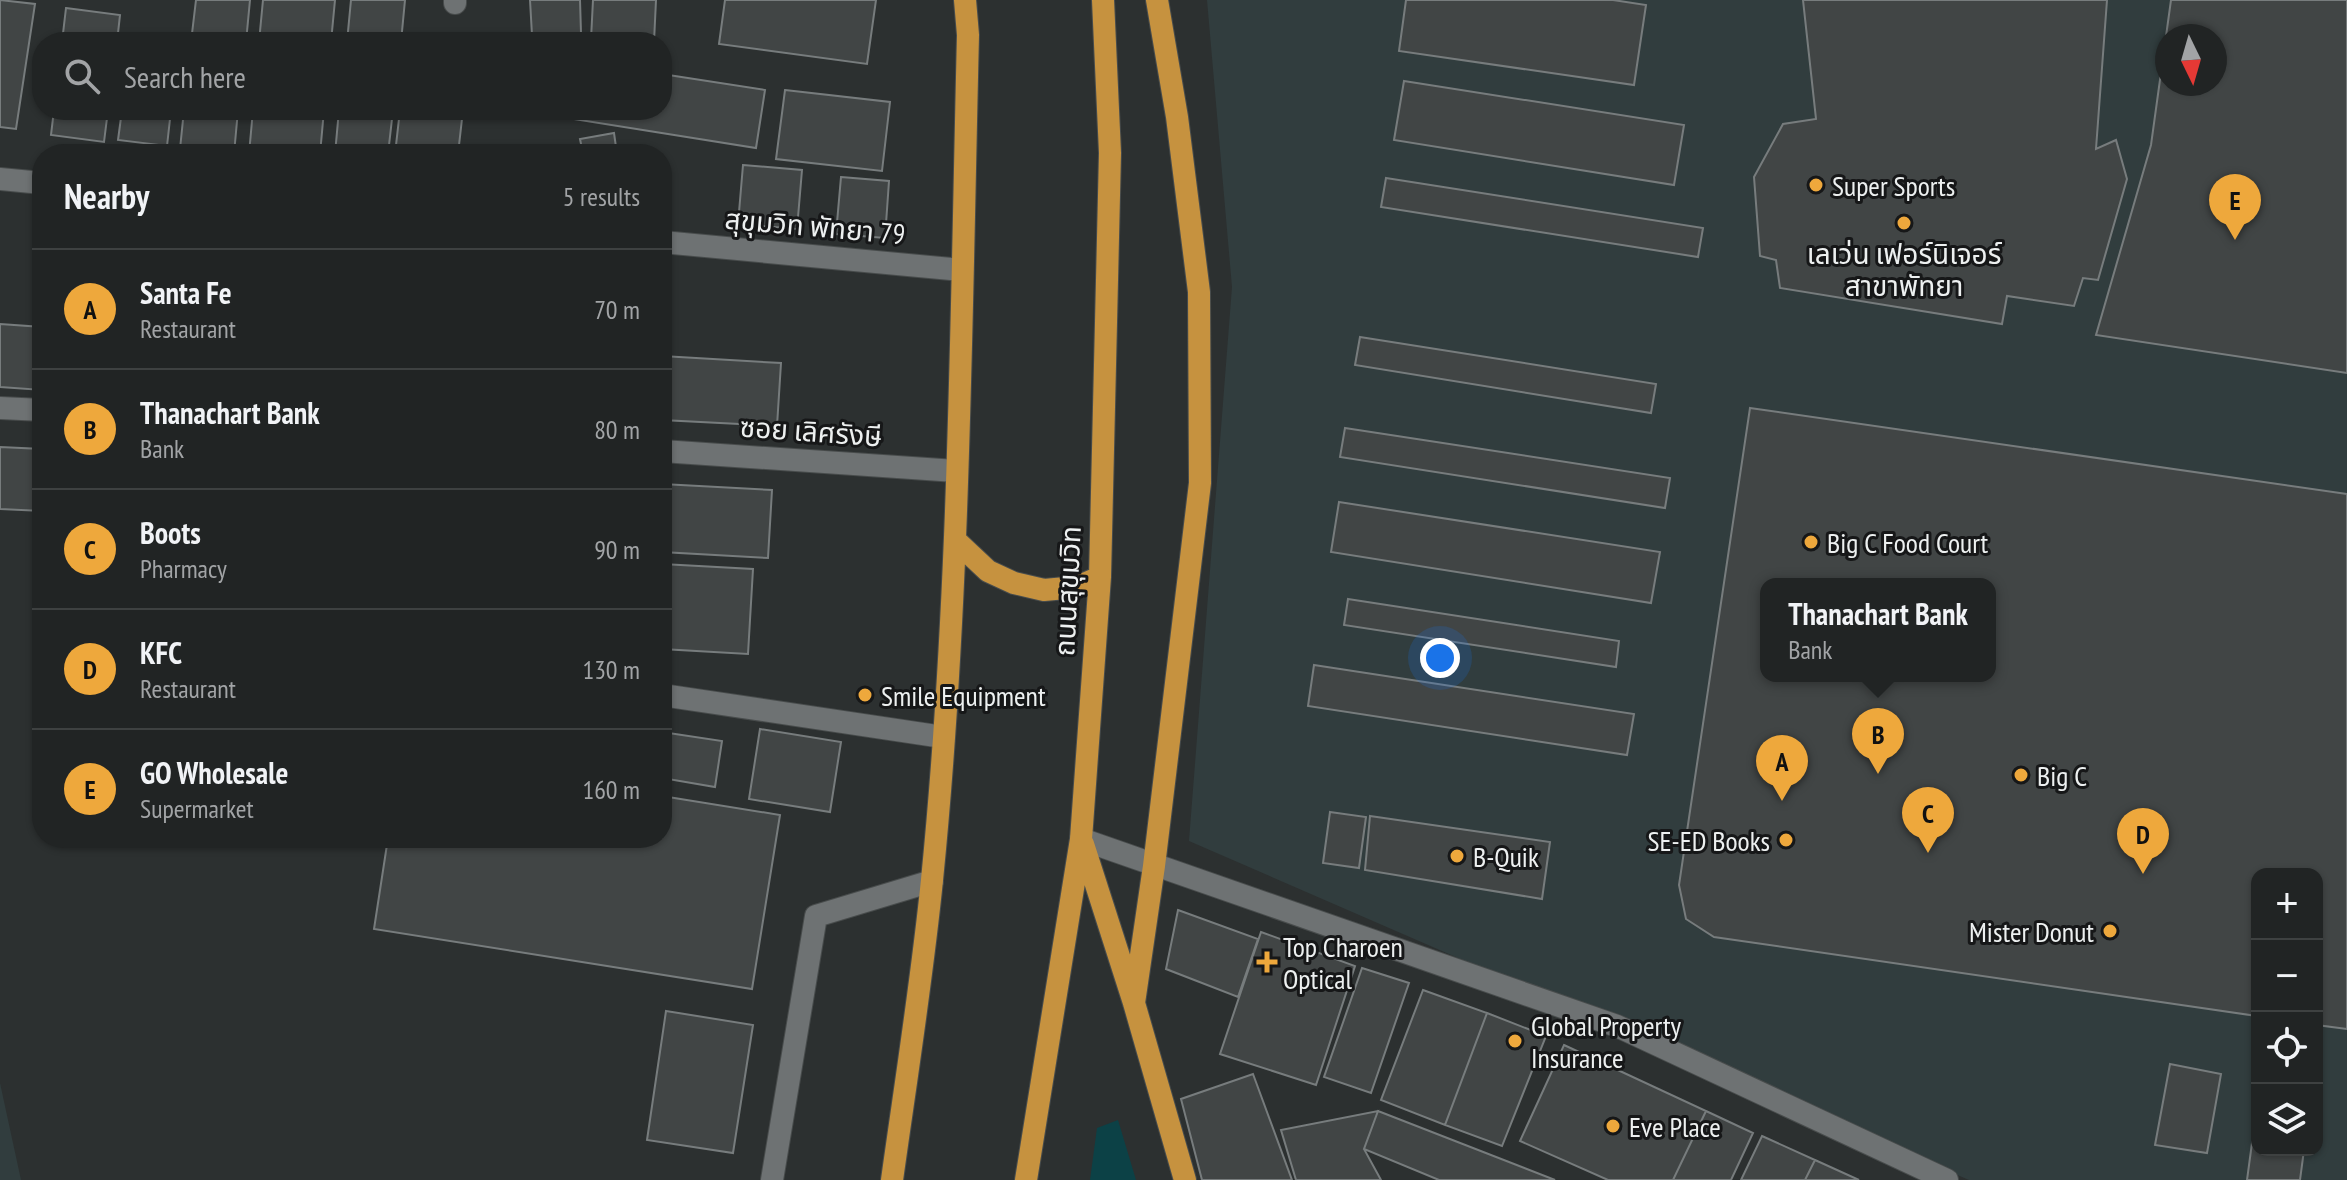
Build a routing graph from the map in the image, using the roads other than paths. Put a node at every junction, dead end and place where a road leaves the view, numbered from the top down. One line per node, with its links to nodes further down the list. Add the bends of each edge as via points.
1 (965, 0): 7 (highway)
2 (1103, 0): 13 (highway, ถนนสุขุมวิท, via 1110,153)
3 (1157, 0): 17 (highway, via 1199,292 1200,483)
4 (0, 179): 5 (street)
5 (32, 182)
6 (672, 243): 7 (street, สุขุมวิท พัทยา 79)
7 (962, 270): 11 (highway)
8 (0, 408): 9 (street)
9 (32, 410)
10 (672, 452): 11 (street, ซอย เลิศรังษี)
11 (956, 471): 12 (highway)
12 (955, 540): 13 (highway, via 988,571 1014,583 1044,590 1077,587); 15 (highway)
13 (1100, 577): 16 (highway, ถนนสุขุมวิท)
14 (672, 696): 15 (street)
15 (943, 737): 18 (highway)
16 (1081, 839): 17 (street); 19 (highway); 22 (highway, ถนนสุขุมวิท)
17 (1154, 866): 19 (highway); 24 (street, via 1617,1026)
18 (932, 881): 20 (street, via 816,916); 21 (highway)
19 (1134, 1003): 23 (highway)
20 (772, 1180)
21 (892, 1180)
22 (1026, 1180)
23 (1185, 1180)
24 (1947, 1180)

